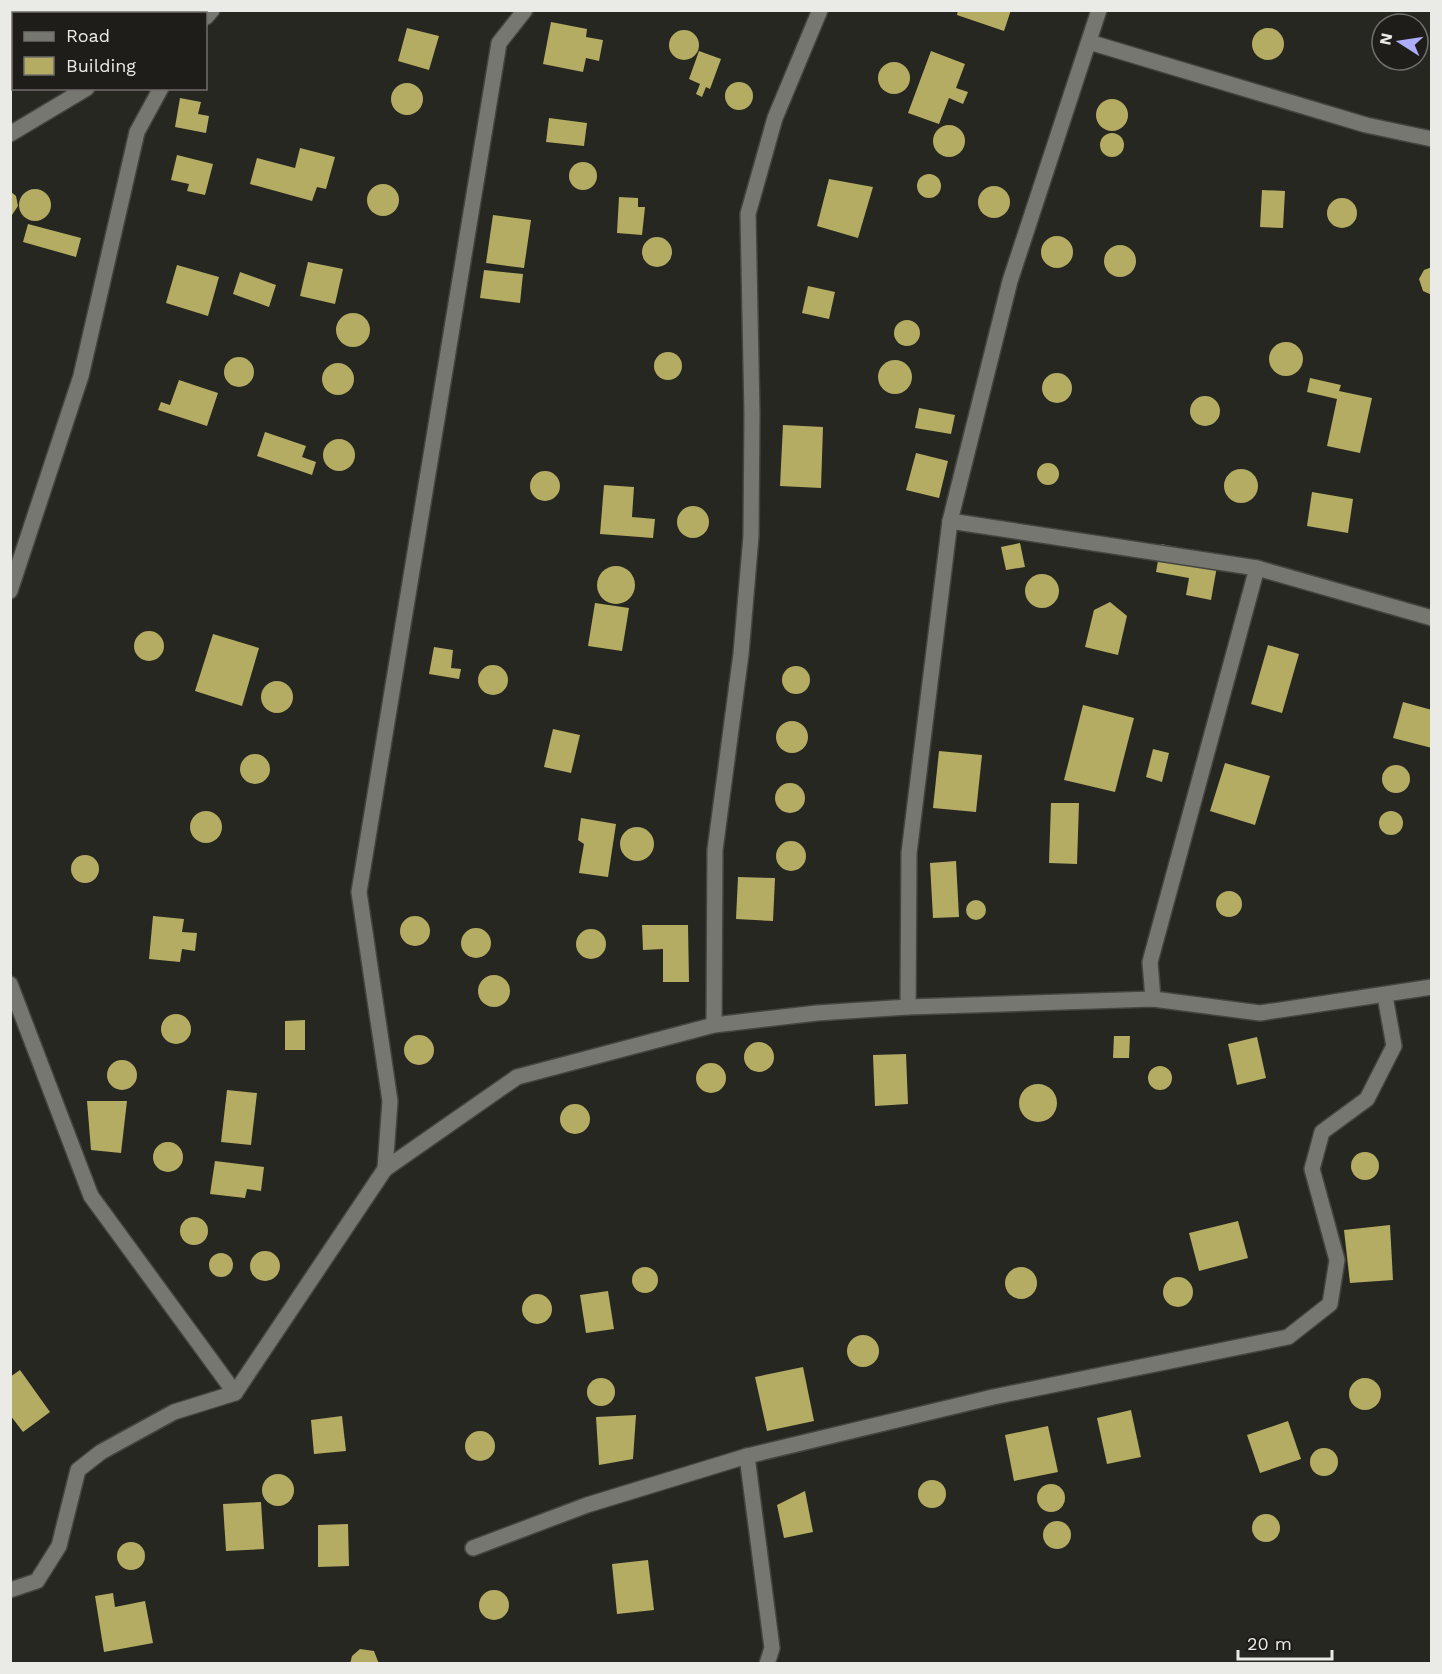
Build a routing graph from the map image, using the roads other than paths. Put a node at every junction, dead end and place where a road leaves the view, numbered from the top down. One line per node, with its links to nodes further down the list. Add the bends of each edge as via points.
1 (525, 10): 19 (street, via 499,43 359,892 390,1101)
2 (820, 10): 18 (street, via 775,118 748,214 751,536 741,654 715,850)
3 (1099, 10): 4 (street)
4 (1089, 42): 8 (street, via 1366,125); 9 (street, via 1010,281)
5 (84, 90): 7 (street)
6 (160, 90): 11 (street, via 137,132 81,376)
7 (10, 134)
8 (1431, 139)
9 (950, 521): 10 (street); 17 (street, via 909,853)
10 (1257, 568): 12 (street); 16 (street, via 1150,962)
11 (10, 591)
12 (1431, 618)
13 (10, 984): 20 (street, via 91,1196)
14 (1431, 987): 15 (street)
15 (1385, 996): 16 (street, via 1260,1013); 21 (street, via 1394,1046 1367,1099 1322,1132 1312,1169 1337,1260 1330,1304 1288,1337 993,1397)
16 (1153, 999): 17 (street)
17 (908, 1007): 18 (street)
18 (714, 1025): 19 (street, via 517,1077)
19 (385, 1169): 20 (street)
20 (236, 1394): 23 (street, via 174,1412 101,1452 78,1470 58,1546 37,1581)
21 (747, 1456): 22 (street, via 587,1505); 24 (street, via 772,1648)
22 (473, 1548)
23 (10, 1590)
24 (767, 1664)

